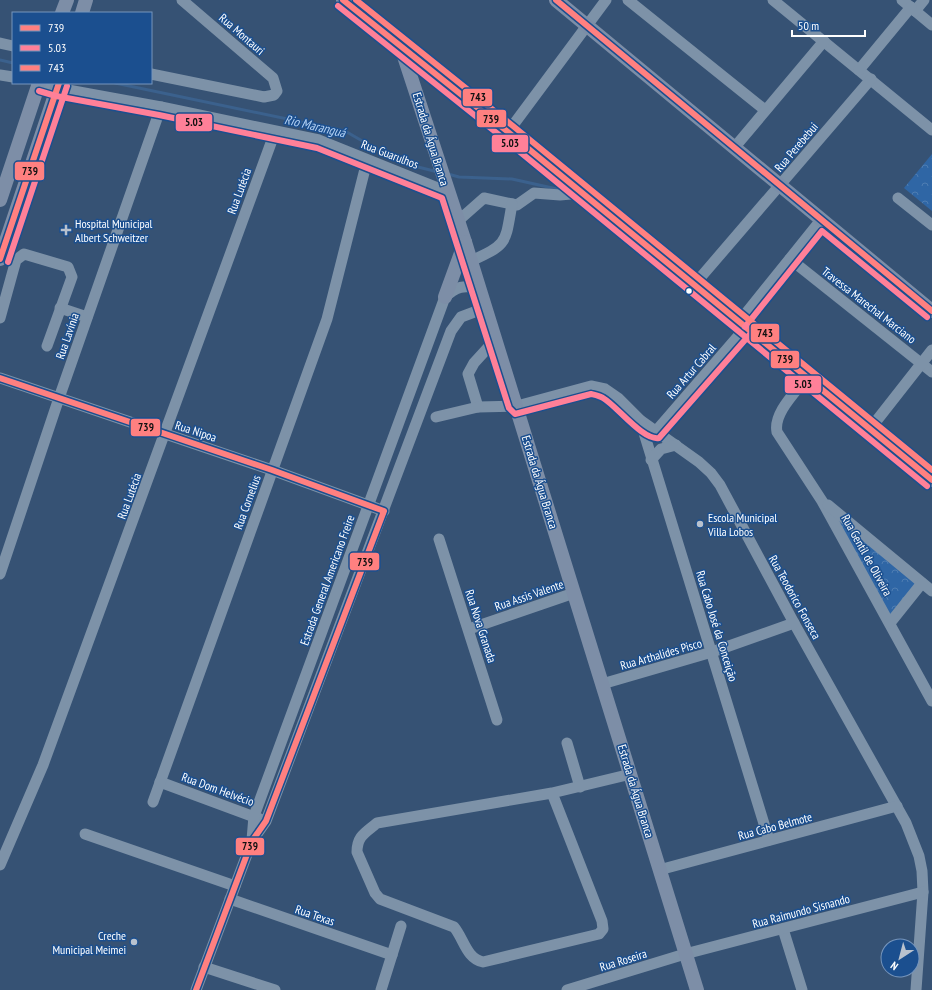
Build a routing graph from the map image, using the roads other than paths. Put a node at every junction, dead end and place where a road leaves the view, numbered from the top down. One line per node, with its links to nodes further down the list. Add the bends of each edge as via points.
1 (67, 0): 11 (main road)
2 (86, 0): 12 (main road)
3 (182, 0): 20 (street, Rua Montauri, via 273,78 277,91 274,96 264,97)
4 (343, 0): 18 (main road)
5 (556, 0): 13 (main road)
6 (606, 0): 13 (street)
7 (628, 0): 30 (street)
8 (773, 0): 15 (street)
9 (924, 0): 10 (street)
10 (909, 6): 14 (street); 19 (street)
11 (62, 12)
12 (82, 12)
13 (587, 25): 33 (street); 34 (main road)
14 (932, 25)
15 (824, 41): 19 (street); 30 (street)
16 (0, 43): 17 (street)
17 (12, 46)
18 (401, 47): 22 (main road); 28 (main road, Estrada da Água Branca)
19 (859, 70): 24 (street)
20 (152, 74)
21 (0, 75): 23 (street)
22 (437, 75): 28 (main road, via 426,77 419,85); 33 (main road)
23 (12, 77)
24 (871, 79): 31 (street); 36 (street, Rua Perebebui)
25 (40, 84): 40 (main road)
26 (46, 84): 27 (street, Rua Guarulhos)
27 (58, 86): 29 (street, Rua Guarulhos); 46 (main road)
28 (417, 93): 37 (main road, Estrada da Água Branca)
29 (161, 107): 32 (street, Rua Guarulhos); 56 (street, Rua Lavínia)
30 (765, 110): 34 (street)
31 (932, 130)
32 (275, 132): 35 (street, Rua Guarulhos, via 319,140); 73 (street, Rua Lutécia)
33 (508, 132): 38 (main road)
34 (734, 148): 36 (main road)
35 (367, 161): 37 (street, Rua Guarulhos); 76 (street, Rua Cornelius, via 327,319)
36 (780, 186): 42 (main road); 50 (street, Rua Perebebui)
37 (447, 188): 43 (main road, Estrada da Água Branca)
38 (582, 193): 41 (street, via 534,193 517,205); 50 (main road)
39 (898, 198): 44 (street)
40 (0, 200)
41 (512, 204): 43 (street, via 484,198); 49 (street, via 502,243 495,250)
42 (821, 220): 48 (street, Rua Artur Cabral); 55 (main road)
43 (458, 221): 45 (main road, Estrada da Água Branca)
44 (932, 225)
45 (466, 242): 49 (main road, Estrada da Água Branca); 52 (main road)
46 (2, 245): 47 (main road)
47 (0, 259)
48 (790, 259): 58 (street, Rua Artur Cabral); 62 (street, Travessa Marechal Marciano)
49 (471, 261): 51 (main road, Estrada da Água Branca)
50 (694, 285): 58 (main road)
51 (479, 289): 52 (street, via 459,287); 54 (main road, Estrada da Água Branca)
52 (445, 297): 79 (street, Estrada General Americano Freire)
53 (60, 308): 56 (street); 57 (street, via 72,277 68,267 24,254 16,260); 60 (street)
54 (485, 308): 59 (main road, Estrada da Água Branca); 80 (street, Estrada General Americano Freire, via 465,314 454,325)
55 (932, 311)
56 (87, 317): 66 (street, Rua Lavínia)
57 (0, 318)
58 (743, 324): 64 (main road); 72 (street, Rua Artur Cabral)
59 (496, 340): 67 (main road, Estrada da Água Branca); 68 (street, via 474,363 468,374)
60 (47, 346)
61 (932, 350): 62 (street)
62 (921, 364): 63 (street, Travessa Marechal Marciano); 71 (street)
63 (932, 372)
64 (807, 377): 71 (main road); 78 (street, Rua Gentil de Oliveira, via 783,409 775,425 780,439)
65 (0, 378): 66 (street, Rua Nipoa)
66 (59, 398): 73 (street, Rua Nipoa); 82 (street, Rua Lavínia)
67 (517, 406): 68 (street, Rua Teodorico Fonseca); 70 (street, Rua Teodorico Fonseca, via 591,386 605,389 618,398); 85 (main road, Estrada da Água Branca)
68 (478, 407): 69 (street, Rua Teodorico Fonseca)
69 (436, 417)
70 (640, 420): 72 (street, Rua Teodorico Fonseca); 75 (street, Rua Cabo José da Conceição)
71 (870, 429): 77 (main road)
72 (656, 431): 74 (street, Rua Teodorico Fonseca)
73 (165, 435): 76 (street, Rua Nipoa); 105 (street, Rua Lutécia, via 44,766)
74 (676, 445): 75 (street, via 661,449); 86 (street, Rua Teodorico Fonseca, via 711,473 720,485)
75 (651, 460): 89 (street, Rua Cabo José da Conceição)
76 (272, 470): 79 (street, Rua Nipoa); 95 (street, Rua Cornelius)
77 (932, 480)
78 (822, 501): 83 (street); 87 (street, Rua Gentil de Oliveira)
79 (369, 504): 80 (street, Rua Nipoa); 100 (street, Estrada General Americano Freire)
80 (384, 511): 101 (street, Estrada General Americano Freire)
81 (439, 540): 88 (street, Rua Nova Granada)
82 (0, 574)
83 (922, 584): 84 (street); 87 (street)
84 (932, 591)
85 (574, 593): 88 (street, Rua Assis Valente); 90 (main road, Estrada da Água Branca)
86 (794, 623): 89 (street, Rua Arthalides Pisco); 99 (street, Rua Teodorico Fonseca)
87 (890, 623): 91 (street, Rua Gentil de Oliveira)
88 (469, 629): 92 (street, Rua Nova Granada)
89 (712, 652): 90 (street, Rua Arthalides Pisco); 103 (street, Rua Cabo José da Conceição)
90 (602, 684): 94 (main road, Estrada da Água Branca)
91 (932, 701)
92 (497, 720)
93 (567, 743): 96 (street)
94 (631, 774): 96 (street); 107 (main road, Estrada da Água Branca)
95 (160, 782): 98 (street, Rua Cornelius); 100 (street, Rua Dom Helvécio)
96 (580, 787): 97 (street)
97 (552, 793): 97 (street, via 377,823 359,838 357,852 375,893 380,898 454,927 470,955 476,960 483,962 599,934 603,929 602,921)
98 (153, 802)
99 (897, 806): 103 (street, Rua Cabo Belmote); 109 (street, Rua Teodorico Fonseca, via 919,856)
100 (254, 816): 101 (street, Rua Dom Helvécio); 104 (street, Estrada General Americano Freire)
101 (266, 821): 104 (street, Estrada General Americano Freire)
102 (85, 834): 108 (street)
103 (769, 840): 107 (street, Rua Cabo Belmote)
104 (252, 841): 108 (street, Estrada General Americano Freire)
105 (3, 850): 106 (street, Rua Lutécia)
106 (0, 865)
107 (659, 870): 113 (main road, Estrada da Água Branca)
108 (235, 886): 110 (street, Estrada General Americano Freire)
109 (923, 892): 112 (street, Rua Raimundo Sisnando); 122 (street, Rua Teodorico Fonseca)
110 (230, 899): 114 (street, Rua Texas); 115 (street, Estrada General Americano Freire)
111 (401, 926): 114 (street)
112 (783, 929): 113 (street, Rua Raimundo Sisnando); 121 (street)
113 (686, 954): 119 (street, Rua Roseira); 120 (main road, Estrada da Água Branca)
114 (392, 955): 118 (street)
115 (204, 967): 116 (street, Estrada General Americano Freire); 117 (street)
116 (196, 990)
117 (275, 990)
118 (380, 990)
119 (567, 990)
120 (696, 990)
121 (802, 990)
122 (916, 990)

